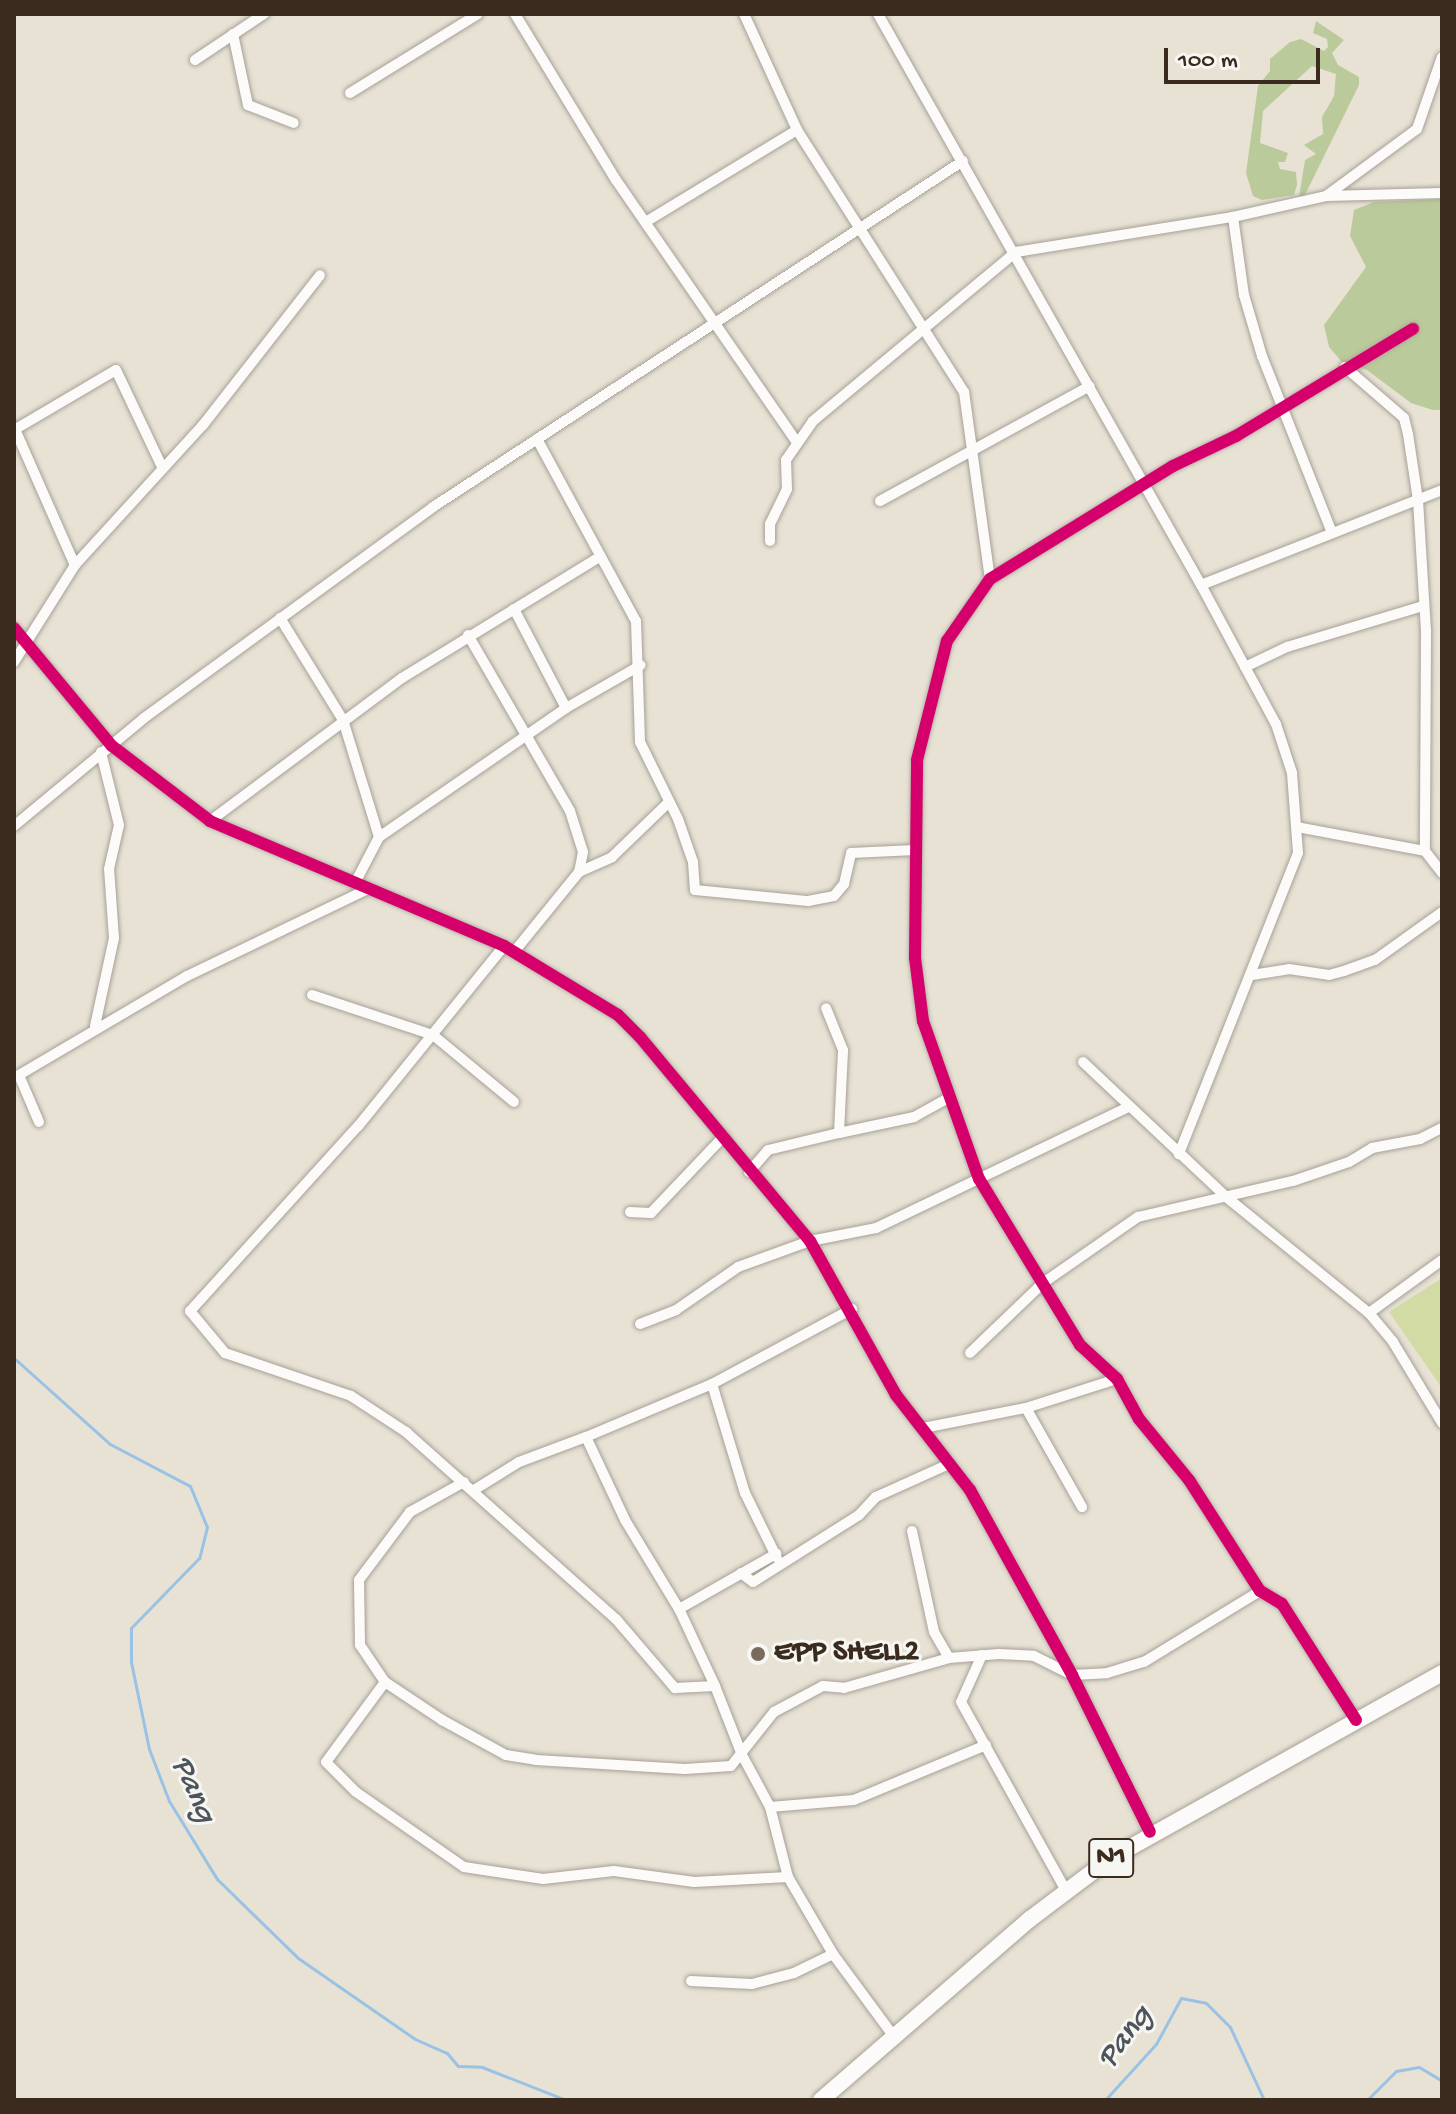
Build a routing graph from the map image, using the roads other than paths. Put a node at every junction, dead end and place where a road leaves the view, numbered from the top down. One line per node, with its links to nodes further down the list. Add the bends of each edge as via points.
1 (264, 14): 6 (street)
2 (478, 14): 9 (street)
3 (744, 14): 11 (street)
4 (878, 14): 12 (street)
5 (520, 15): 16 (street, via 616,180)
6 (233, 34): 8 (street); 10 (street, via 248,105)
7 (1442, 57): 14 (street, via 1417,129)
8 (195, 60)
9 (350, 93)
10 (294, 123)
11 (797, 130): 16 (street); 17 (street)
12 (963, 161): 17 (street); 18 (street)
13 (1442, 193): 14 (street)
14 (1326, 196): 15 (street)
15 (1233, 217): 18 (street); 25 (street, via 1244,295)
16 (649, 220): 20 (street)
17 (862, 225): 20 (street); 22 (street)
18 (1016, 252): 22 (street); 24 (street)
19 (320, 275): 30 (street, via 220,405)
20 (714, 320): 27 (street); 28 (street, via 746,375)
21 (1413, 329): 23 (street)
22 (926, 331): 28 (street, via 813,421); 29 (street, via 964,392)
23 (1345, 367): 25 (street); 33 (street, via 1404,418)
24 (1090, 386): 29 (street); 31 (street)
25 (1283, 408): 31 (street); 35 (street)
26 (14, 429): 30 (street, via 116,370); 38 (street)
27 (537, 439): 37 (street); 43 (street)
28 (796, 441): 36 (street, via 786,460 787,489 770,524)
29 (971, 454): 34 (street); 39 (street)
30 (162, 467): 38 (street)
31 (1145, 485): 39 (street); 40 (street)
32 (1442, 490): 33 (street)
33 (1418, 500): 35 (street); 41 (street)
34 (880, 501)
35 (1332, 533): 40 (street)
36 (770, 541)
37 (601, 556): 42 (street); 48 (street, via 636,621)
38 (75, 565): 46 (street)
39 (990, 579): 59 (street, via 947,641 931,692 917,760)
40 (1201, 585): 49 (street)
41 (1423, 606): 49 (street, via 1287,647); 60 (street, via 1428,702)
42 (514, 609): 45 (street); 50 (street)
43 (280, 618): 51 (street); 53 (street)
44 (14, 628): 46 (street)
45 (468, 635): 51 (street); 52 (street)
46 (25, 644): 47 (street); 53 (street)
47 (14, 662)
48 (641, 665): 50 (street); 54 (street, via 640,742)
49 (1245, 667): 57 (street, via 1276,724 1292,773)
50 (566, 708): 52 (street)
51 (343, 720): 55 (street); 58 (street)
52 (528, 735): 58 (street); 61 (street, via 570,811 583,852)
53 (106, 749): 55 (street); 56 (street); 70 (street, via 119,825 109,869 114,938)
54 (669, 802): 59 (street, via 693,862 695,890 808,901 834,896 844,884 851,853); 61 (street, via 612,857)
55 (210, 821): 63 (street)
56 (14, 826)
57 (1297, 827): 60 (street); 67 (street, via 1298,853)
58 (379, 837): 63 (street)
59 (915, 850): 73 (street, via 915,958 923,1021)
60 (1425, 851): 62 (street)
61 (579, 872): 66 (street)
62 (1442, 873)
63 (355, 883): 64 (street)
64 (368, 889): 66 (street); 70 (street, via 285,926)
65 (1442, 912): 67 (street, via 1375,960 1344,971 1329,975 1289,969)
66 (509, 949): 71 (street); 79 (street, via 618,1015)
67 (1252, 975): 80 (street)
68 (312, 995): 71 (street)
69 (826, 1008): 78 (street, via 843,1050)
70 (95, 1026): 76 (street, via 19,1075)
71 (433, 1035): 74 (street); 99 (street, via 190,1311 225,1353 351,1396 438,1455)
72 (1083, 1062): 75 (street)
73 (947, 1099): 78 (street, via 914,1117); 82 (street)
74 (514, 1102)
75 (1128, 1107): 80 (street); 82 (street)
76 (39, 1122)
77 (1442, 1128): 83 (street, via 1420,1139 1372,1148 1293,1181)
78 (839, 1133): 81 (street, via 768,1150)
79 (724, 1136): 81 (street); 84 (street, via 651,1213)
80 (1179, 1154): 83 (street)
81 (749, 1172): 85 (street)
82 (979, 1179): 85 (street, via 876,1228); 87 (street)
83 (1225, 1196): 87 (street, via 1138,1217); 89 (street)
84 (630, 1212)
85 (810, 1241): 88 (street); 90 (street, via 738,1267 676,1310)
86 (1442, 1260): 89 (street)
87 (1043, 1283): 91 (street); 92 (street, via 1080,1345)
88 (852, 1309): 93 (street); 96 (street, via 896,1395)
89 (1369, 1313): 95 (street)
90 (640, 1324)
91 (970, 1353)
92 (1117, 1379): 94 (street); 104 (street, via 1139,1419 1189,1480)
93 (712, 1384): 97 (street); 103 (street, via 745,1493)
94 (1026, 1408): 96 (street); 101 (street)
95 (1442, 1423)
96 (923, 1428): 98 (street)
97 (586, 1437): 100 (street, via 519,1462); 105 (street, via 625,1520)
98 (949, 1464): 103 (street, via 876,1497 859,1515); 109 (street, via 970,1490)
99 (464, 1482): 100 (street); 110 (street, via 410,1512 359,1580 360,1645)
100 (474, 1490): 111 (street, via 616,1619 675,1688)
101 (1082, 1507)
102 (912, 1531): 107 (street, via 934,1632)
103 (777, 1559): 105 (street, via 753,1582 741,1573)
104 (1260, 1591): 109 (street, via 1144,1662 1107,1673); 112 (street, via 1282,1604)
105 (679, 1609): 111 (street)
106 (982, 1655): 107 (street); 109 (street, via 1034,1656); 113 (street, via 961,1702)
107 (949, 1658): 114 (street, via 844,1688 823,1686 774,1712)
108 (1442, 1673): 112 (highway, N1)
109 (1072, 1675): 116 (street)
110 (385, 1682): 114 (street, via 506,1755 685,1769 731,1766); 117 (street, via 326,1762 356,1792 464,1867 543,1879 614,1871 694,1882)
111 (715, 1686): 114 (street)
112 (1356, 1720): 116 (highway, N1)
113 (986, 1745): 115 (street, via 854,1800); 118 (street)
114 (742, 1755): 115 (street)
115 (770, 1807): 117 (street)
116 (1150, 1832): 118 (highway, N1)
117 (788, 1877): 119 (street)
118 (1066, 1891): 121 (highway, N1)
119 (833, 1954): 120 (street, via 794,1973 752,1984); 121 (street)
120 (691, 1981)
121 (895, 2038): 122 (highway, N1)
122 (821, 2100)

